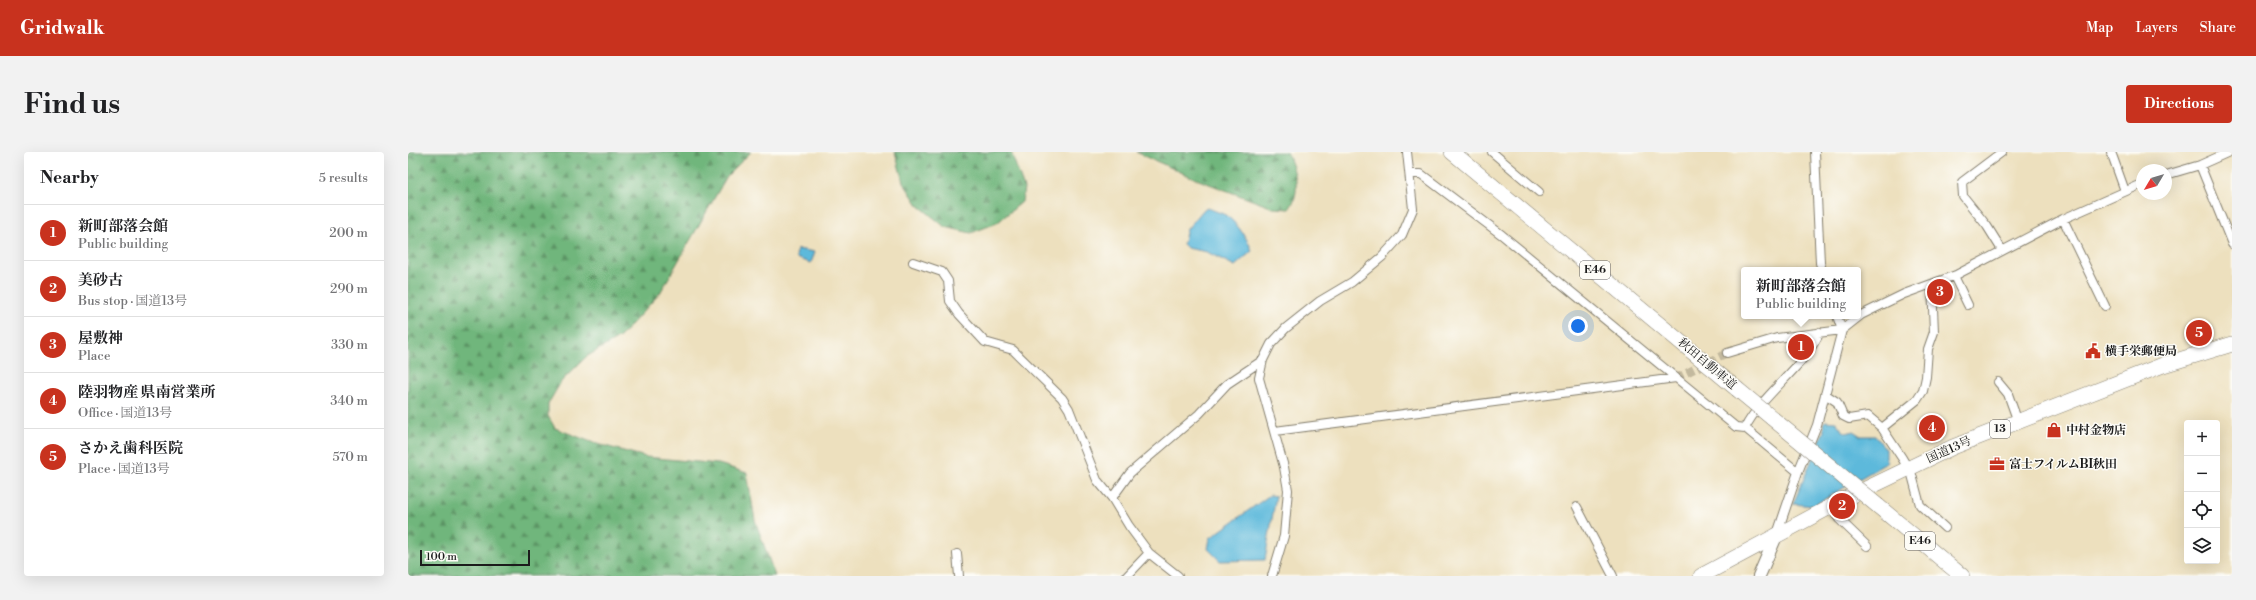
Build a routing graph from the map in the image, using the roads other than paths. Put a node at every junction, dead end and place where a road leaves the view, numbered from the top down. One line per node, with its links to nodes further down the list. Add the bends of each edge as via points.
1 (1407, 152): 10 (street)
2 (1452, 152): 55 (highway, 秋田自動車道 / E46, bridge)
3 (1492, 152): 13 (street)
4 (1815, 152): 18 (street)
5 (2002, 152): 16 (street, via 1962,182 1963,196)
6 (2111, 152): 12 (street)
7 (2227, 152): 8 (street)
8 (2200, 165): 9 (street); 15 (street)
9 (2172, 173)
10 (1411, 174): 30 (street, via 1413,209 1402,234 1382,257 1352,282 1320,301 1286,328 1271,344); 31 (street, via 1421,174 1502,235)
11 (2136, 186): 12 (street)
12 (2125, 191): 14 (street)
13 (1538, 192)
14 (2063, 219): 16 (street); 22 (street)
15 (2232, 244)
16 (2002, 250): 19 (street)
17 (913, 262): 40 (street, via 942,272 948,281 950,301 985,342 1013,350 1062,398 1097,480)
18 (1821, 267)
19 (1954, 276): 20 (street); 21 (street)
20 (1932, 284): 23 (street, via 1898,297); 36 (street, via 1934,332 1928,349 1923,391 1917,400)
21 (1968, 305)
22 (2105, 306)
23 (1861, 316)
24 (1838, 319): 26 (street)
25 (1857, 319): 26 (street)
26 (1842, 330): 27 (street); 33 (street)
27 (1820, 332): 29 (street, via 1777,338); 35 (street, via 1812,349)
28 (2232, 344): 34 (highway, 国道13号 / 13, via 2163,365)
29 (1727, 353)
30 (1263, 360): 37 (street, via 1259,378); 40 (street, via 1227,384 1199,414 1130,473)
31 (1676, 378): 35 (street, via 1736,427); 37 (street)
32 (1998, 382): 34 (street, via 2008,394)
33 (1826, 394): 36 (street, via 1837,402 1843,416 1849,419 1868,416); 39 (street, via 1817,426)
34 (2018, 422): 38 (highway, 国道13号 / 13, via 1953,447)
35 (1745, 428): 39 (street)
36 (1882, 428): 38 (street)
37 (1275, 431): 51 (street, via 1288,490 1284,536)
38 (1908, 468): 42 (highway, 国道13号 / 13); 43 (street, via 1920,506)
39 (1798, 472): 44 (street)
40 (1112, 498): 46 (street)
41 (1577, 507): 52 (street)
42 (1830, 507): 44 (highway, 国道13号 / 13); 45 (street)
43 (1945, 528)
44 (1777, 534): 53 (highway, 国道13号 / 13); 54 (street)
45 (1867, 546)
46 (1149, 553): 49 (street); 50 (street)
47 (957, 554): 48 (street)
48 (959, 576)
49 (1127, 576)
50 (1178, 576)
51 (1272, 576)
52 (1613, 576)
53 (1701, 576)
54 (1760, 576)
55 (1962, 576)

